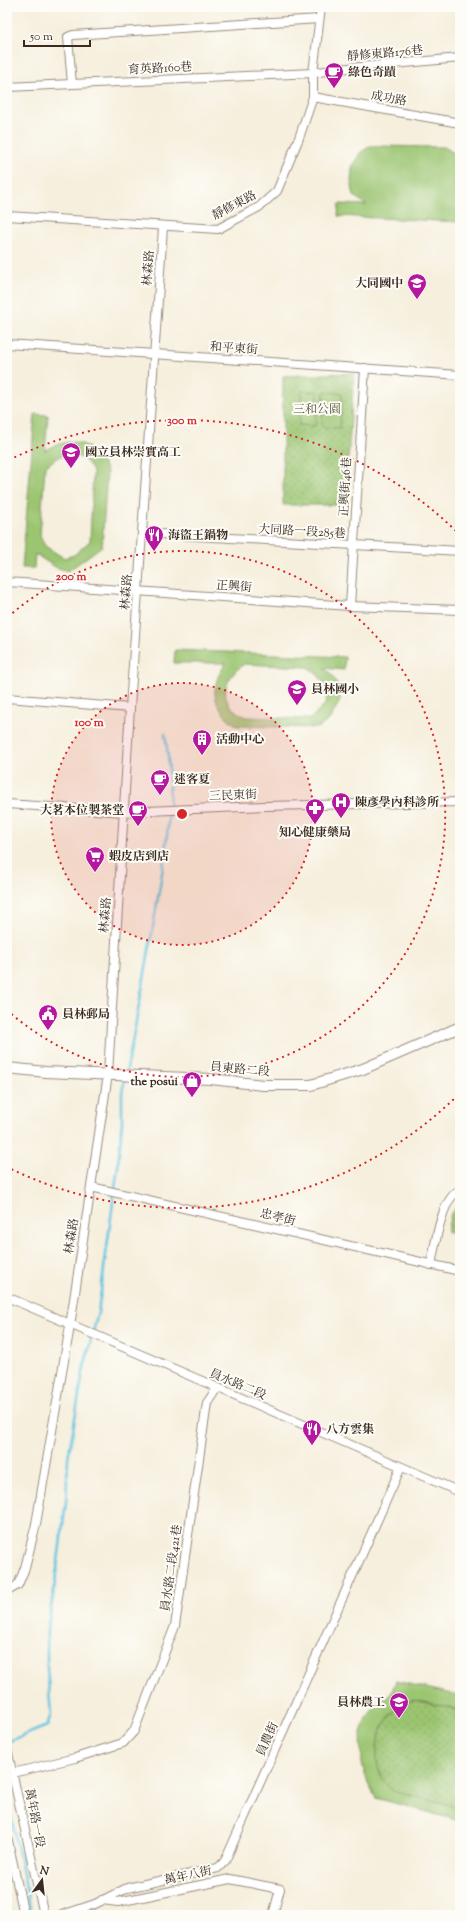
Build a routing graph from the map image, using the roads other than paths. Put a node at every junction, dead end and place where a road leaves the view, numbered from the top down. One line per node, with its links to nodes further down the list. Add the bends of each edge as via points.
1 (321, 7): 2 (street, 靜修東路)
2 (319, 19): 4 (street, 靜修東路); 5 (street, via 73,35 68,37)
3 (460, 58): 4 (street, 靜修東路176巷)
4 (313, 73): 5 (street, 育英路160巷); 7 (street, 靜修東路)
5 (72, 84): 6 (street, 育英路160巷)
6 (7, 87)
7 (313, 97): 8 (street, 成功路); 10 (street, 靜修東路, via 276,191 259,207 218,229)
8 (460, 124)
9 (7, 216): 10 (street, 靜修東路)
10 (163, 227): 12 (street, 林森路)
11 (7, 344): 12 (street, 和平東街)
12 (153, 354): 13 (street, 和平東街); 15 (street, 林森路)
13 (365, 368): 14 (street, 和平東街); 16 (street, 正興街46巷)
14 (460, 375)
15 (142, 533): 16 (street, 大同路一段285巷); 19 (street, 林森路)
16 (354, 546): 17 (street, 大同路一段285巷); 20 (street, 正興街46巷)
17 (460, 551)
18 (7, 582): 19 (street, 正興街)
19 (138, 590): 20 (street, 正興街); 23 (street, 林森路)
20 (350, 606): 21 (street, 正興街)
21 (460, 610)
22 (7, 698): 23 (street)
23 (130, 708): 26 (street, 林森路)
24 (460, 802): 26 (street, 三民東街)
25 (7, 804): 26 (street, 三民東街)
26 (124, 812): 29 (street, 林森路)
27 (460, 1027): 29 (street, 員東路二段, via 363,1068 311,1085 263,1085 211,1079)
28 (7, 1068): 29 (street, 員東路二段)
29 (108, 1074): 30 (street, 林森路)
30 (91, 1187): 32 (street, 忠孝街); 35 (street, 林森路)
31 (460, 1190): 32 (street, via 449,1200 445,1209)
32 (431, 1265): 33 (street, 忠孝街)
33 (460, 1271)
34 (7, 1297): 35 (street, 員水路二段)
35 (70, 1326): 36 (street, 員水路二段); 39 (street, 林森路, via 36,1524 18,1585)
36 (217, 1388): 37 (street, 員水路二段); 41 (street, 員水路二段421巷, via 207,1403 175,1626 134,1732 123,1743)
37 (401, 1467): 38 (street, 員水路二段); 43 (street, 員農街, via 225,1861 218,1868 127,1888)
38 (460, 1492)
39 (7, 1592)
40 (7, 1749): 41 (street, 萬年路一段)
41 (14, 1773): 45 (street, 萬年路一段)
42 (7, 1836): 44 (street)
43 (101, 1900): 46 (street, 員農街); 47 (street, 萬年八街, via 118,1902 230,1879 280,1889)
44 (24, 1915)
45 (44, 1915)
46 (62, 1915)
47 (273, 1915)

